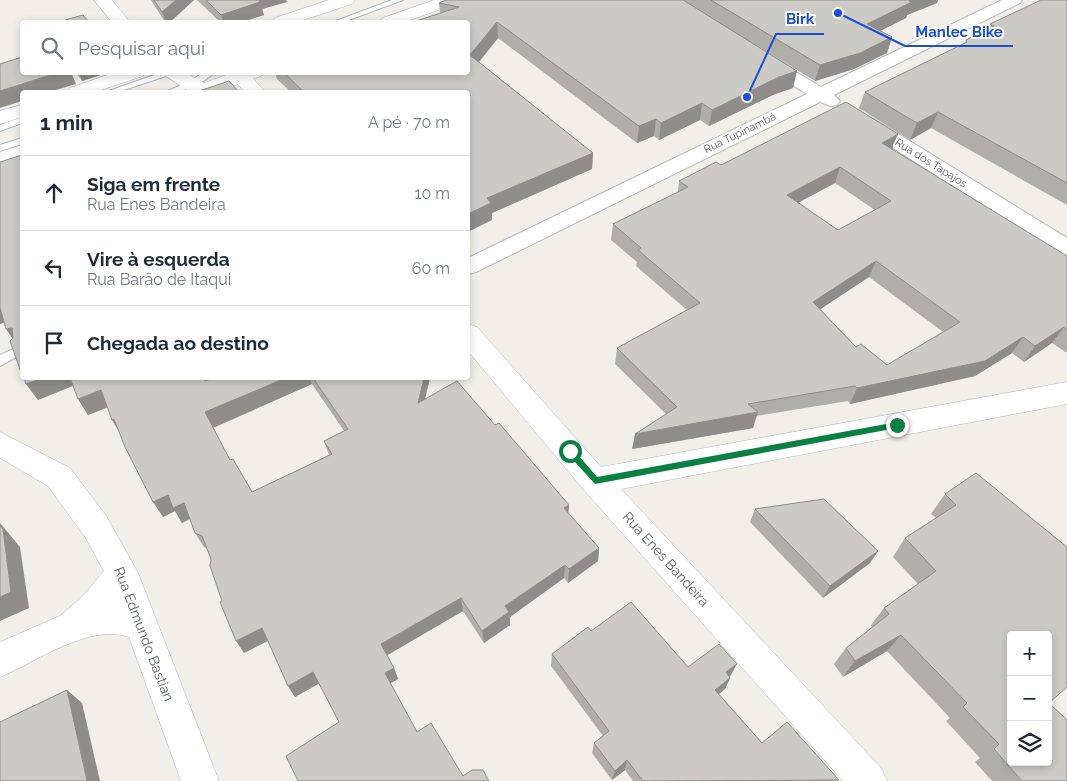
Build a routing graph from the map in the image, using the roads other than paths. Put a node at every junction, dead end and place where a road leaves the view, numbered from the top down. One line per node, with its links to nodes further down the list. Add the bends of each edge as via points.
1 (103, 0): 6 (street)
2 (346, 0): 7 (street)
3 (399, 0): 8 (lane)
4 (450, 0): 9 (street)
5 (1014, 0): 19 (street, Rua Tupinambá)
6 (120, 20)
7 (287, 20)
8 (343, 20)
9 (395, 20)
10 (752, 52): 19 (street, Rua dos Tapajós)
11 (127, 75): 16 (street)
12 (214, 75): 15 (lane)
13 (248, 75): 15 (street); 18 (street)
14 (170, 78): 15 (street); 17 (lane)
15 (202, 85)
16 (82, 90)
17 (119, 90)
18 (254, 90)
19 (820, 94): 28 (street, Rua dos Tapajós); 29 (street, Rua Tupinambá)
20 (20, 111): 21 (street)
21 (0, 118)
22 (20, 121): 23 (lane)
23 (0, 128)
24 (20, 142): 25 (lane)
25 (0, 148)
26 (20, 153): 27 (street)
27 (0, 159)
28 (1067, 248)
29 (470, 266)
30 (470, 336): 35 (street, Rua Enes Bandeira)
31 (20, 350): 32 (lane)
32 (0, 361)
33 (1067, 394): 35 (street)
34 (0, 444): 36 (street, Rua Edmundo Bastian, via 59,477 96,527)
35 (595, 481): 41 (street, Rua Enes Bandeira)
36 (122, 573): 37 (street, Rua Edmundo Bastian); 38 (street, via 96,606)
37 (141, 625): 38 (street, via 119,618); 40 (street, Rua Edmundo Bastian)
38 (69, 628): 39 (street)
39 (0, 660)
40 (200, 781)
41 (868, 781)

